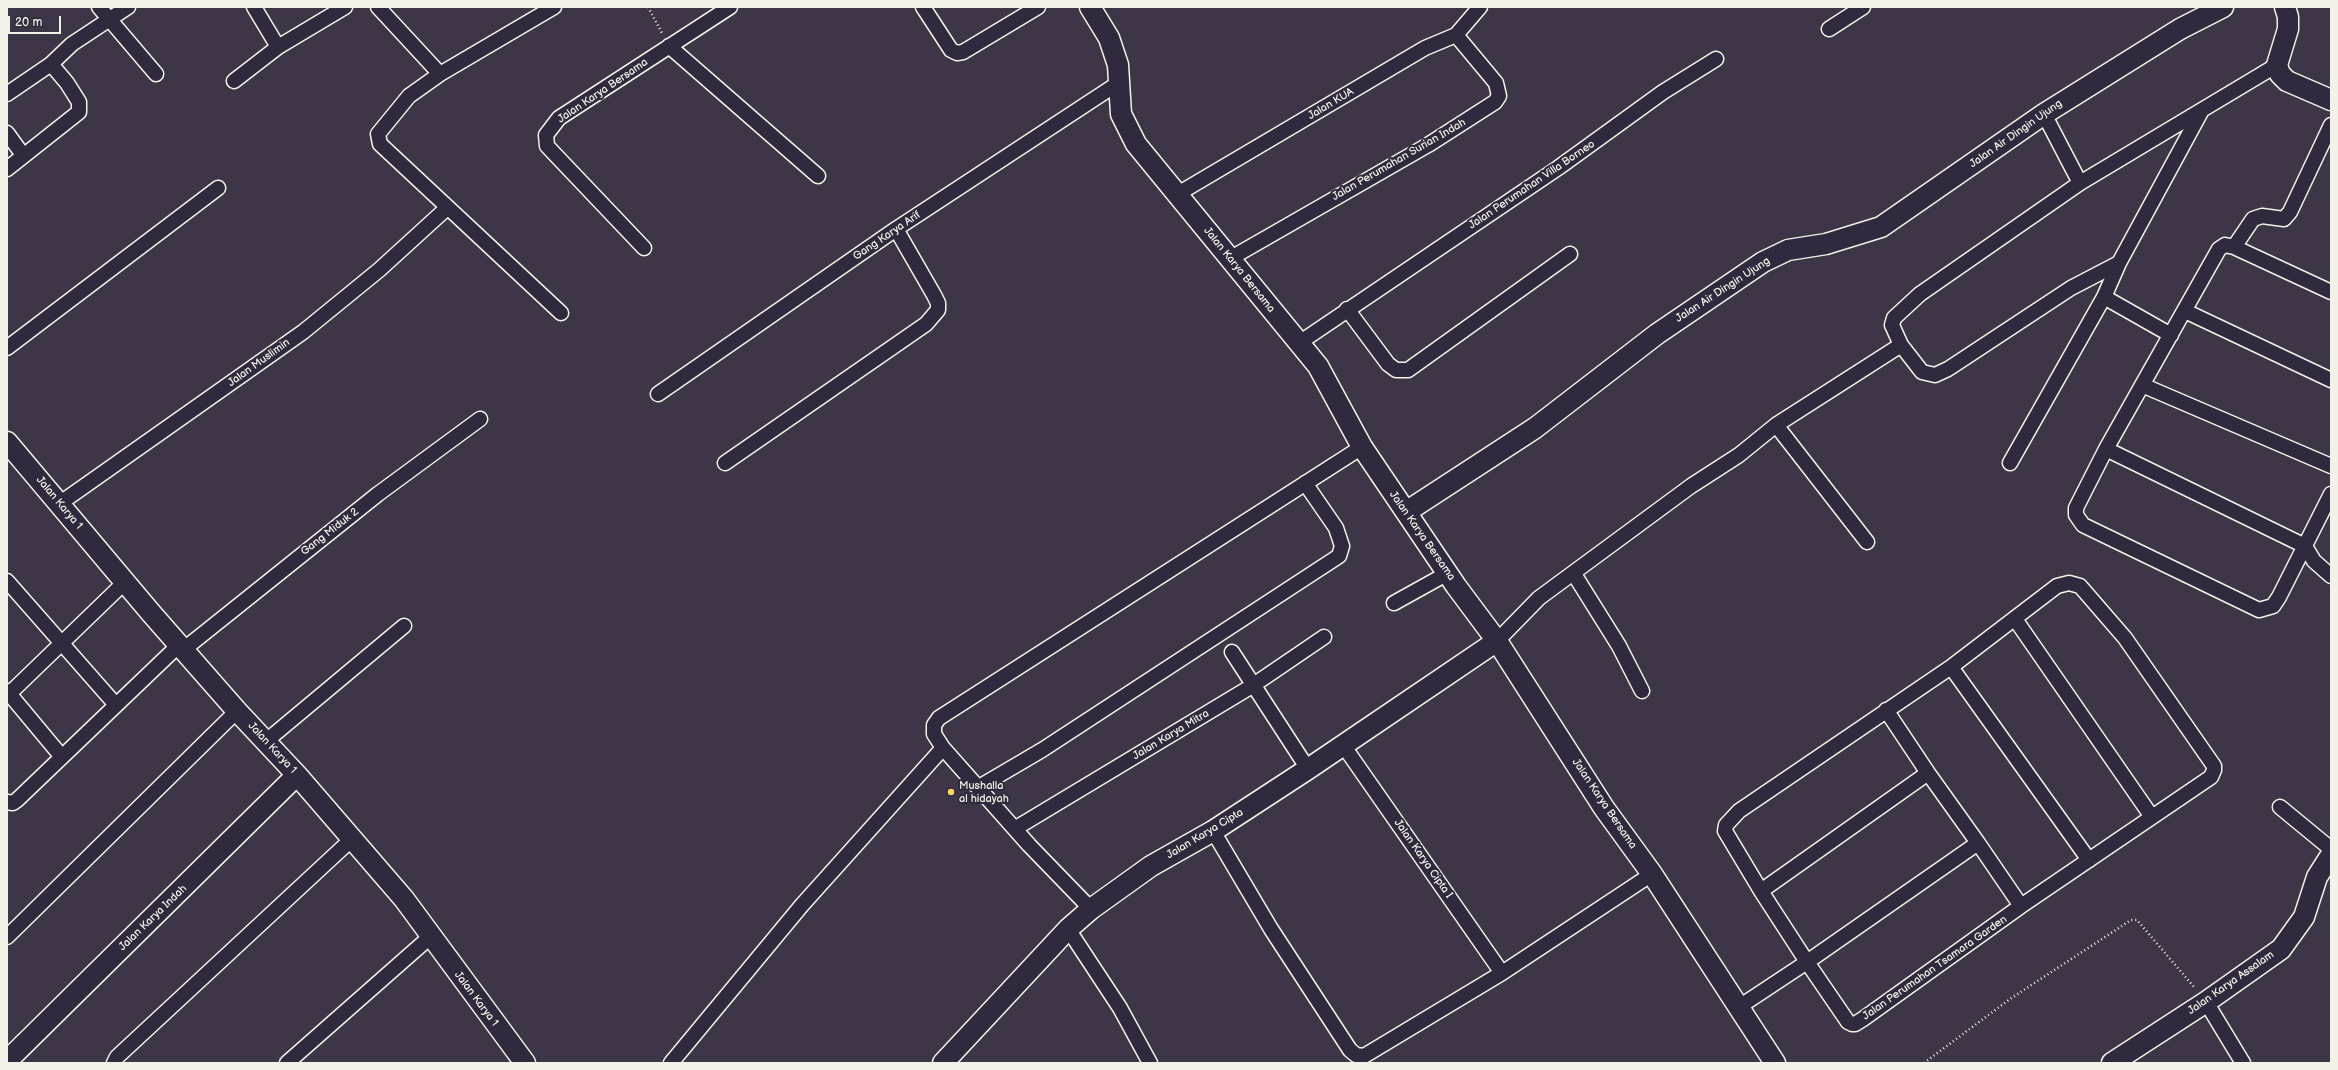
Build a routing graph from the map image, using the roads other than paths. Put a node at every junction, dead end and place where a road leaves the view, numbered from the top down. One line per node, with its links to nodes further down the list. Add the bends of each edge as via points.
1 (100, 7): 15 (street)
2 (128, 7): 15 (street)
3 (254, 7): 19 (street)
4 (345, 7): 19 (street)
5 (378, 7): 24 (street)
6 (554, 7): 24 (street)
7 (730, 7): 18 (street, Jalan Karya Bersama)
8 (923, 7): 9 (street, via 951,50 957,53 963,52)
9 (1038, 7)
10 (1090, 7): 26 (street, Jalan Karya Bersama, via 1109,38 1118,65)
11 (1480, 7): 17 (street, Jalan KUA)
12 (1863, 7): 16 (street)
13 (2223, 7): 30 (street, Jalan Air Dingin Ujung, via 2180,29)
14 (2285, 7): 22 (street, via 2288,28)
15 (108, 20): 21 (street, via 72,44); 23 (street)
16 (1830, 29)
17 (1456, 34): 38 (street, Jalan KUA, via 1424,48); 44 (street, Jalan Perumahan Surian Indah, via 1496,83 1499,96 1495,102 1428,145)
18 (669, 46): 35 (street); 42 (street, Jalan Karya Bersama, via 559,118 546,135 547,146)
19 (278, 47): 25 (street)
20 (1716, 59): 48 (street, Jalan Perumahan Villa Borneo, via 1663,92 1558,168)
21 (51, 64): 27 (street); 33 (street, via 67,83 78,102 79,112)
22 (2277, 65): 28 (street, via 2280,74 2287,81); 29 (street)
23 (156, 74)
24 (440, 74): 39 (street, via 409,96 378,134 380,144)
25 (234, 81)
26 (1120, 82): 38 (street, Jalan Karya Bersama, via 1121,114 1136,144); 40 (street, Gang Karya Arif)
27 (7, 94)
28 (2331, 100)
29 (2202, 110): 36 (street); 45 (street)
30 (2044, 114): 36 (street); 69 (street, Jalan Air Dingin Ujung, via 1881,227 1826,244 1788,250 1763,262 1657,334 1535,428)
31 (2331, 125): 41 (street, via 2290,212 2284,219 2262,216 2253,219)
32 (7, 133): 33 (street)
33 (23, 155): 34 (street)
34 (7, 169)
35 (818, 176)
36 (2080, 183): 53 (street, via 1920,294 1900,312 1892,325)
37 (218, 188): 54 (street)
38 (1176, 195): 44 (street, Jalan Karya Bersama)
39 (447, 208): 50 (street); 68 (street, Jalan Muslimin, via 379,270 303,332)
40 (896, 229): 57 (street, Gang Karya Arif); 63 (street, via 934,294 938,310 926,324)
41 (2234, 247): 46 (street); 49 (street, via 2225,245 2219,249)
42 (644, 248)
43 (1570, 254): 48 (street, via 1408,370 1396,370 1388,364)
44 (1231, 258): 52 (street, Jalan Karya Bersama)
45 (2119, 263): 47 (street); 53 (street, via 2071,288 1935,375 1922,372)
46 (2331, 292)
47 (2104, 297): 51 (street); 64 (street)
48 (1347, 309): 52 (street, Jalan Perumahan Villa Borneo)
49 (2185, 311): 51 (street); 55 (street)
50 (561, 313)
51 (2171, 335): 56 (street)
52 (1299, 343): 61 (street, Jalan Karya Bersama, via 1318,366)
53 (1901, 345): 59 (street)
54 (7, 348)
55 (2331, 380)
56 (2142, 385): 62 (street); 65 (street)
57 (658, 394)
58 (480, 419): 83 (street, Gang Miduk 2, via 378,494)
59 (1776, 425): 70 (street); 73 (street)
60 (7, 442): 68 (street, Jalan Karya 1)
61 (1362, 447): 66 (street); 69 (street, Jalan Karya Bersama)
62 (2106, 449): 71 (street); 71 (street, via 2076,508 2080,522 2090,528 2259,610 2273,606)
63 (724, 463)
64 (2010, 463)
65 (2331, 466)
66 (1305, 483): 94 (street, via 939,718 934,725 934,734); 99 (street, via 1336,528 1342,546 1339,556 1042,750)
67 (2331, 494): 71 (street)
68 (59, 504): 76 (street, Jalan Karya 1)
69 (1406, 512): 72 (street, Jalan Karya Bersama)
70 (1867, 542)
71 (2305, 546): 74 (street, via 2314,561)
72 (1448, 574): 77 (street); 81 (street, Jalan Karya Bersama)
73 (1574, 574): 81 (street, via 1539,598); 87 (street, via 1619,646)
74 (2331, 576)
75 (7, 581): 82 (street)
76 (125, 582): 82 (street); 83 (street, Jalan Karya 1)
77 (1394, 603)
78 (2015, 619): 85 (street, Jalan Perumahan Tsamara Garden); 102 (street); 102 (street, Jalan Perumahan Tsamara Garden, via 2057,586 2069,583 2080,586 2125,638 2214,766 2211,777)
79 (404, 626): 92 (street)
80 (1324, 638): 86 (street, Jalan Karya Mitra)
81 (1497, 642): 93 (street, Jalan Karya Cipta); 110 (street, Jalan Karya Bersama, via 1604,808)
82 (61, 643): 88 (street); 89 (street)
83 (181, 647): 89 (street, Gang Miduk 2); 91 (street, Jalan Karya 1)
84 (1232, 652): 86 (street)
85 (1951, 667): 90 (street, Jalan Perumahan Tsamara Garden); 109 (street)
86 (1252, 686): 96 (street); 103 (street, Jalan Karya Mitra)
87 (1642, 692)
88 (8, 693): 95 (street)
89 (116, 705): 95 (street, Gang Miduk 2)
90 (1886, 710): 97 (street); 111 (street, Jalan Perumahan Tsamara Garden, via 1739,811 1726,825 1725,831)
91 (237, 711): 92 (street, Jalan Karya 1); 115 (street)
92 (265, 742): 98 (street, Jalan Karya 1)
93 (1343, 745): 96 (street, Jalan Karya Cipta); 118 (street, Jalan Karya Cipta I)
94 (943, 748): 99 (street); 125 (street, via 802,905)
95 (62, 756): 100 (street, Gang Miduk 2, via 17,800)
96 (1308, 769): 104 (street, Jalan Karya Cipta)
97 (1928, 773): 106 (street); 111 (street)
98 (297, 775): 105 (street, Jalan Karya 1); 121 (street, Jalan Karya Indah)
99 (979, 787): 103 (street)
100 (7, 802)
101 (2280, 807): 107 (street)
102 (2152, 817): 109 (street, Jalan Perumahan Tsamara Garden)
103 (1016, 828): 113 (street, via 1029,845)
104 (1213, 831): 113 (street, Jalan Karya Cipta, via 1151,866); 118 (street, via 1270,929 1346,1044 1356,1055 1364,1056)
105 (352, 839): 116 (street, Jalan Karya 1, via 404,899); 123 (street, via 117,1057)
106 (1978, 843): 112 (street); 117 (street)
107 (2331, 849)
108 (2331, 855): 119 (street, Jalan Karya Assalam, via 2317,877 2304,918 2280,948)
109 (2089, 860): 112 (street, Jalan Perumahan Tsamara Garden)
110 (1652, 874): 118 (street); 120 (street, Jalan Karya Bersama)
111 (1761, 891): 117 (street, Jalan Perumahan Tsamara Garden)
112 (2022, 906): 117 (street, Jalan Perumahan Tsamara Garden, via 1855,1024 1848,1022)
113 (1091, 909): 114 (street, Jalan Karya Cipta)
114 (1068, 928): 126 (street, Jalan Karya Cipta); 127 (street, via 1120,1008)
115 (7, 937)
116 (430, 937): 122 (street, Jalan Karya 1); 124 (street)
117 (1807, 962): 120 (street)
118 (1502, 973)
119 (2206, 1002): 129 (street, Jalan Karya Assalam); 130 (street)
120 (1739, 1007): 128 (street, Jalan Karya Bersama)
121 (7, 1061)
122 (520, 1061)
123 (114, 1063)
124 (287, 1063)
125 (671, 1063)
126 (943, 1063)
127 (1150, 1063)
128 (1775, 1063)
129 (2112, 1063)
130 (2243, 1063)

